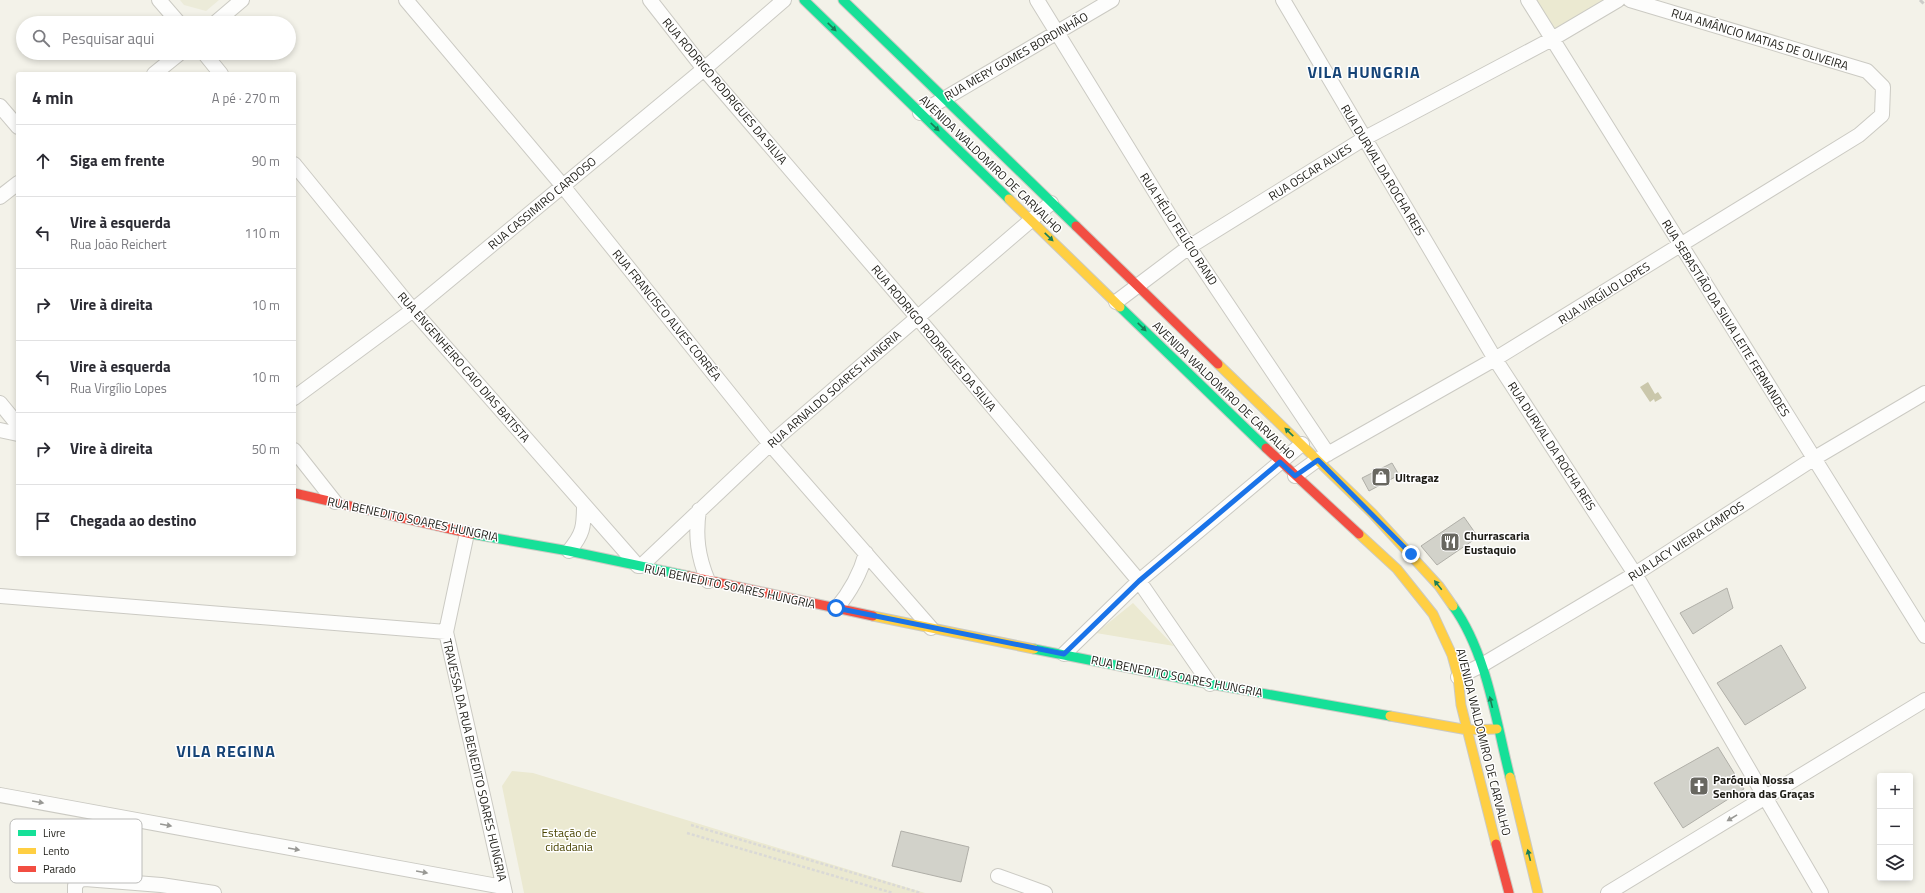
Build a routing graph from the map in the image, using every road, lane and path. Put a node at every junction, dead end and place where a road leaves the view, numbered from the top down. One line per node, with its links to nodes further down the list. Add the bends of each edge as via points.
1 (160, 0): 14 (street)
2 (242, 0): 15 (street)
3 (406, 0): 31 (street, RUA FRANCISCO ALVES CORRÊA)
4 (650, 0): 20 (street, RUA RODRIGO RODRIGUES DA SILVA)
5 (784, 0): 20 (street, RUA CASSIMIRO CARDOSO)
6 (804, 0): 26 (main road, AVENIDA WALDOMIRO DE CARVALHO, one-way to 26)
7 (843, 0): 24 (main road, AVENIDA WALDOMIRO DE CARVALHO)
8 (1037, 0): 16 (street, RUA HÉLIO FELÍCIO RAND)
9 (1112, 0): 16 (street, RUA MERY GOMES BORDINHÃO)
10 (1283, 0): 28 (street, RUA DURVAL DA ROCHA REIS)
11 (1528, 0): 17 (street, RUA SEBASTIÃO DA SILVA LEITE FERNANDES)
12 (1618, 0): 17 (street, RUA OSCAR ALVES)
13 (1630, 0): 23 (street, RUA AMÂNCIO MATIAS DE OLIVEIRA, via 1867,71)
14 (173, 16)
15 (223, 16)
16 (1057, 33): 24 (street, RUA MERY GOMES BORDINHÃO); 36 (street, RUA HÉLIO FELÍCIO RAND)
17 (1552, 39): 28 (street, RUA OSCAR ALVES); 35 (street, RUA SEBASTIÃO DA SILVA LEITE FERNANDES)
18 (171, 60): 21 (street)
19 (210, 60): 22 (street)
20 (704, 69): 31 (street, RUA CASSIMIRO CARDOSO); 40 (street, RUA RODRIGO RODRIGUES DA SILVA)
21 (156, 72)
22 (219, 72)
23 (1883, 87): 35 (street, RUA VIRGÍLIO LOPES, via 1882,114 1859,136)
24 (944, 97): 26 (street, RUA MERY GOMES BORDINHÃO); 33 (main road, AVENIDA WALDOMIRO DE CARVALHO)
25 (0, 106): 27 (street)
26 (920, 113): 34 (main road, AVENIDA WALDOMIRO DE CARVALHO, one-way to 34)
27 (16, 125)
28 (1365, 138): 36 (street, RUA OSCAR ALVES); 41 (street, RUA DURVAL DA ROCHA REIS)
29 (296, 166): 39 (street, RUA ENGENHEIRO CAIO DIAS BATISTA)
30 (16, 185): 32 (street)
31 (562, 185): 39 (street, RUA CASSIMIRO CARDOSO); 48 (street, RUA FRANCISCO ALVES CORRÊA)
32 (0, 197)
33 (1051, 203): 34 (street, RUA ARNALDO SOARES HUNGRIA); 37 (main road, AVENIDA WALDOMIRO DE CARVALHO)
34 (1031, 220): 38 (main road, AVENIDA WALDOMIRO DE CARVALHO, one-way to 38); 40 (street, RUA ARNALDO SOARES HUNGRIA)
35 (1681, 245): 41 (street, RUA VIRGÍLIO LOPES); 52 (street, RUA SEBASTIÃO DA SILVA LEITE FERNANDES)
36 (1189, 247): 37 (street, RUA OSCAR ALVES); 51 (street, RUA HÉLIO FELÍCIO RAND)
37 (1137, 284): 38 (street, RUA OSCAR ALVES); 49 (main road, AVENIDA WALDOMIRO DE CARVALHO, one-way to 37)
38 (1116, 302): 53 (main road, AVENIDA WALDOMIRO DE CARVALHO, one-way to 53)
39 (413, 310): 43 (street, RUA CASSIMIRO CARDOSO); 57 (street, RUA ENGENHEIRO CAIO DIAS BATISTA)
40 (917, 317): 48 (street, RUA ARNALDO SOARES HUNGRIA); 64 (street, RUA RODRIGO RODRIGUES DA SILVA)
41 (1495, 359): 51 (street, RUA VIRGÍLIO LOPES); 63 (street, RUA DURVAL DA ROCHA REIS)
42 (1925, 393): 52 (street, RUA LACY VIEIRA CAMPOS)
43 (296, 397)
44 (0, 403): 45 (street)
45 (16, 423)
46 (0, 430): 47 (street)
47 (16, 434)
48 (770, 444): 58 (street, RUA ARNALDO SOARES HUNGRIA); 61 (street, RUA FRANCISCO ALVES CORRÊA)
49 (1302, 444): 51 (main road, AVENIDA WALDOMIRO DE CARVALHO); 53 (street)
50 (296, 453): 56 (street)
51 (1323, 457): 54 (street, RUA VIRGÍLIO LOPES); 72 (main road, AVENIDA WALDOMIRO DE CARVALHO, one-way to 51, via 1462,618 1439,586)
52 (1813, 458): 63 (street, RUA LACY VIEIRA CAMPOS); 70 (street, RUA SEBASTIÃO DA SILVA LEITE FERNANDES)
53 (1280, 462): 54 (main road, AVENIDA WALDOMIRO DE CARVALHO); 64 (street)
54 (1295, 476): 73 (main road, AVENIDA WALDOMIRO DE CARVALHO, via 1402,575 1434,614 1452,655)
55 (296, 493): 56 (main road, RUA BENEDITO SOARES HUNGRIA)
56 (335, 502): 59 (main road, RUA BENEDITO SOARES HUNGRIA)
57 (584, 505): 60 (street, via 584,527 581,537); 62 (street, RUA ENGENHEIRO CAIO DIAS BATISTA)
58 (699, 510): 62 (street, RUA ARNALDO SOARES HUNGRIA); 65 (street, via 697,546)
59 (467, 533): 60 (main road, RUA BENEDITO SOARES HUNGRIA); 69 (street, TRAVESSA DA RUA BENEDITO SOARES HUNGRIA)
60 (569, 551): 62 (main road, RUA BENEDITO SOARES HUNGRIA)
61 (866, 553): 67 (street, via 860,574 850,592); 68 (street, RUA FRANCISCO ALVES CORRÊA)
62 (639, 566): 65 (main road, RUA BENEDITO SOARES HUNGRIA)
63 (1635, 574): 72 (street, RUA LACY VIEIRA CAMPOS); 79 (street, RUA DURVAL DA ROCHA REIS)
64 (1139, 581): 71 (street); 74 (street, RUA RODRIGO RODRIGUES DA SILVA)
65 (708, 582): 67 (main road, RUA BENEDITO SOARES HUNGRIA)
66 (0, 596): 69 (street)
67 (836, 608): 68 (main road, RUA BENEDITO SOARES HUNGRIA)
68 (931, 628): 71 (main road, RUA BENEDITO SOARES HUNGRIA)
69 (446, 632): 88 (street, TRAVESSA DA RUA BENEDITO SOARES HUNGRIA)
70 (1925, 636)
71 (1064, 654): 74 (main road, RUA BENEDITO SOARES HUNGRIA)
72 (1482, 665): 73 (street, RUA LACY VIEIRA CAMPOS); 76 (main road, AVENIDA WALDOMIRO DE CARVALHO, one-way to 72)
73 (1458, 677): 77 (main road, AVENIDA WALDOMIRO DE CARVALHO)
74 (1210, 684): 77 (main road, RUA BENEDITO SOARES HUNGRIA)
75 (1925, 700): 79 (street)
76 (1497, 729): 77 (main road, RUA BENEDITO SOARES HUNGRIA); 95 (main road, AVENIDA WALDOMIRO DE CARVALHO, one-way to 76)
77 (1468, 730): 94 (main road, AVENIDA WALDOMIRO DE CARVALHO)
78 (0, 795): 80 (street, one-way to 80)
79 (1765, 798): 96 (street, one-way to 96); 97 (street, RUA DURVAL DA ROCHA REIS)
80 (127, 819)
81 (142, 822): 88 (street, one-way to 88)
82 (691, 825): 92 (path)
83 (687, 833): 91 (path)
84 (998, 876): 93 (street)
85 (77, 883): 89 (street)
86 (115, 883): 87 (street)
87 (160, 889): 90 (street)
88 (504, 890)
89 (74, 893)
90 (214, 893)
91 (893, 893)
92 (921, 893)
93 (1045, 893)
94 (1509, 893)
95 (1538, 893)
96 (1608, 893)
97 (1821, 893)

